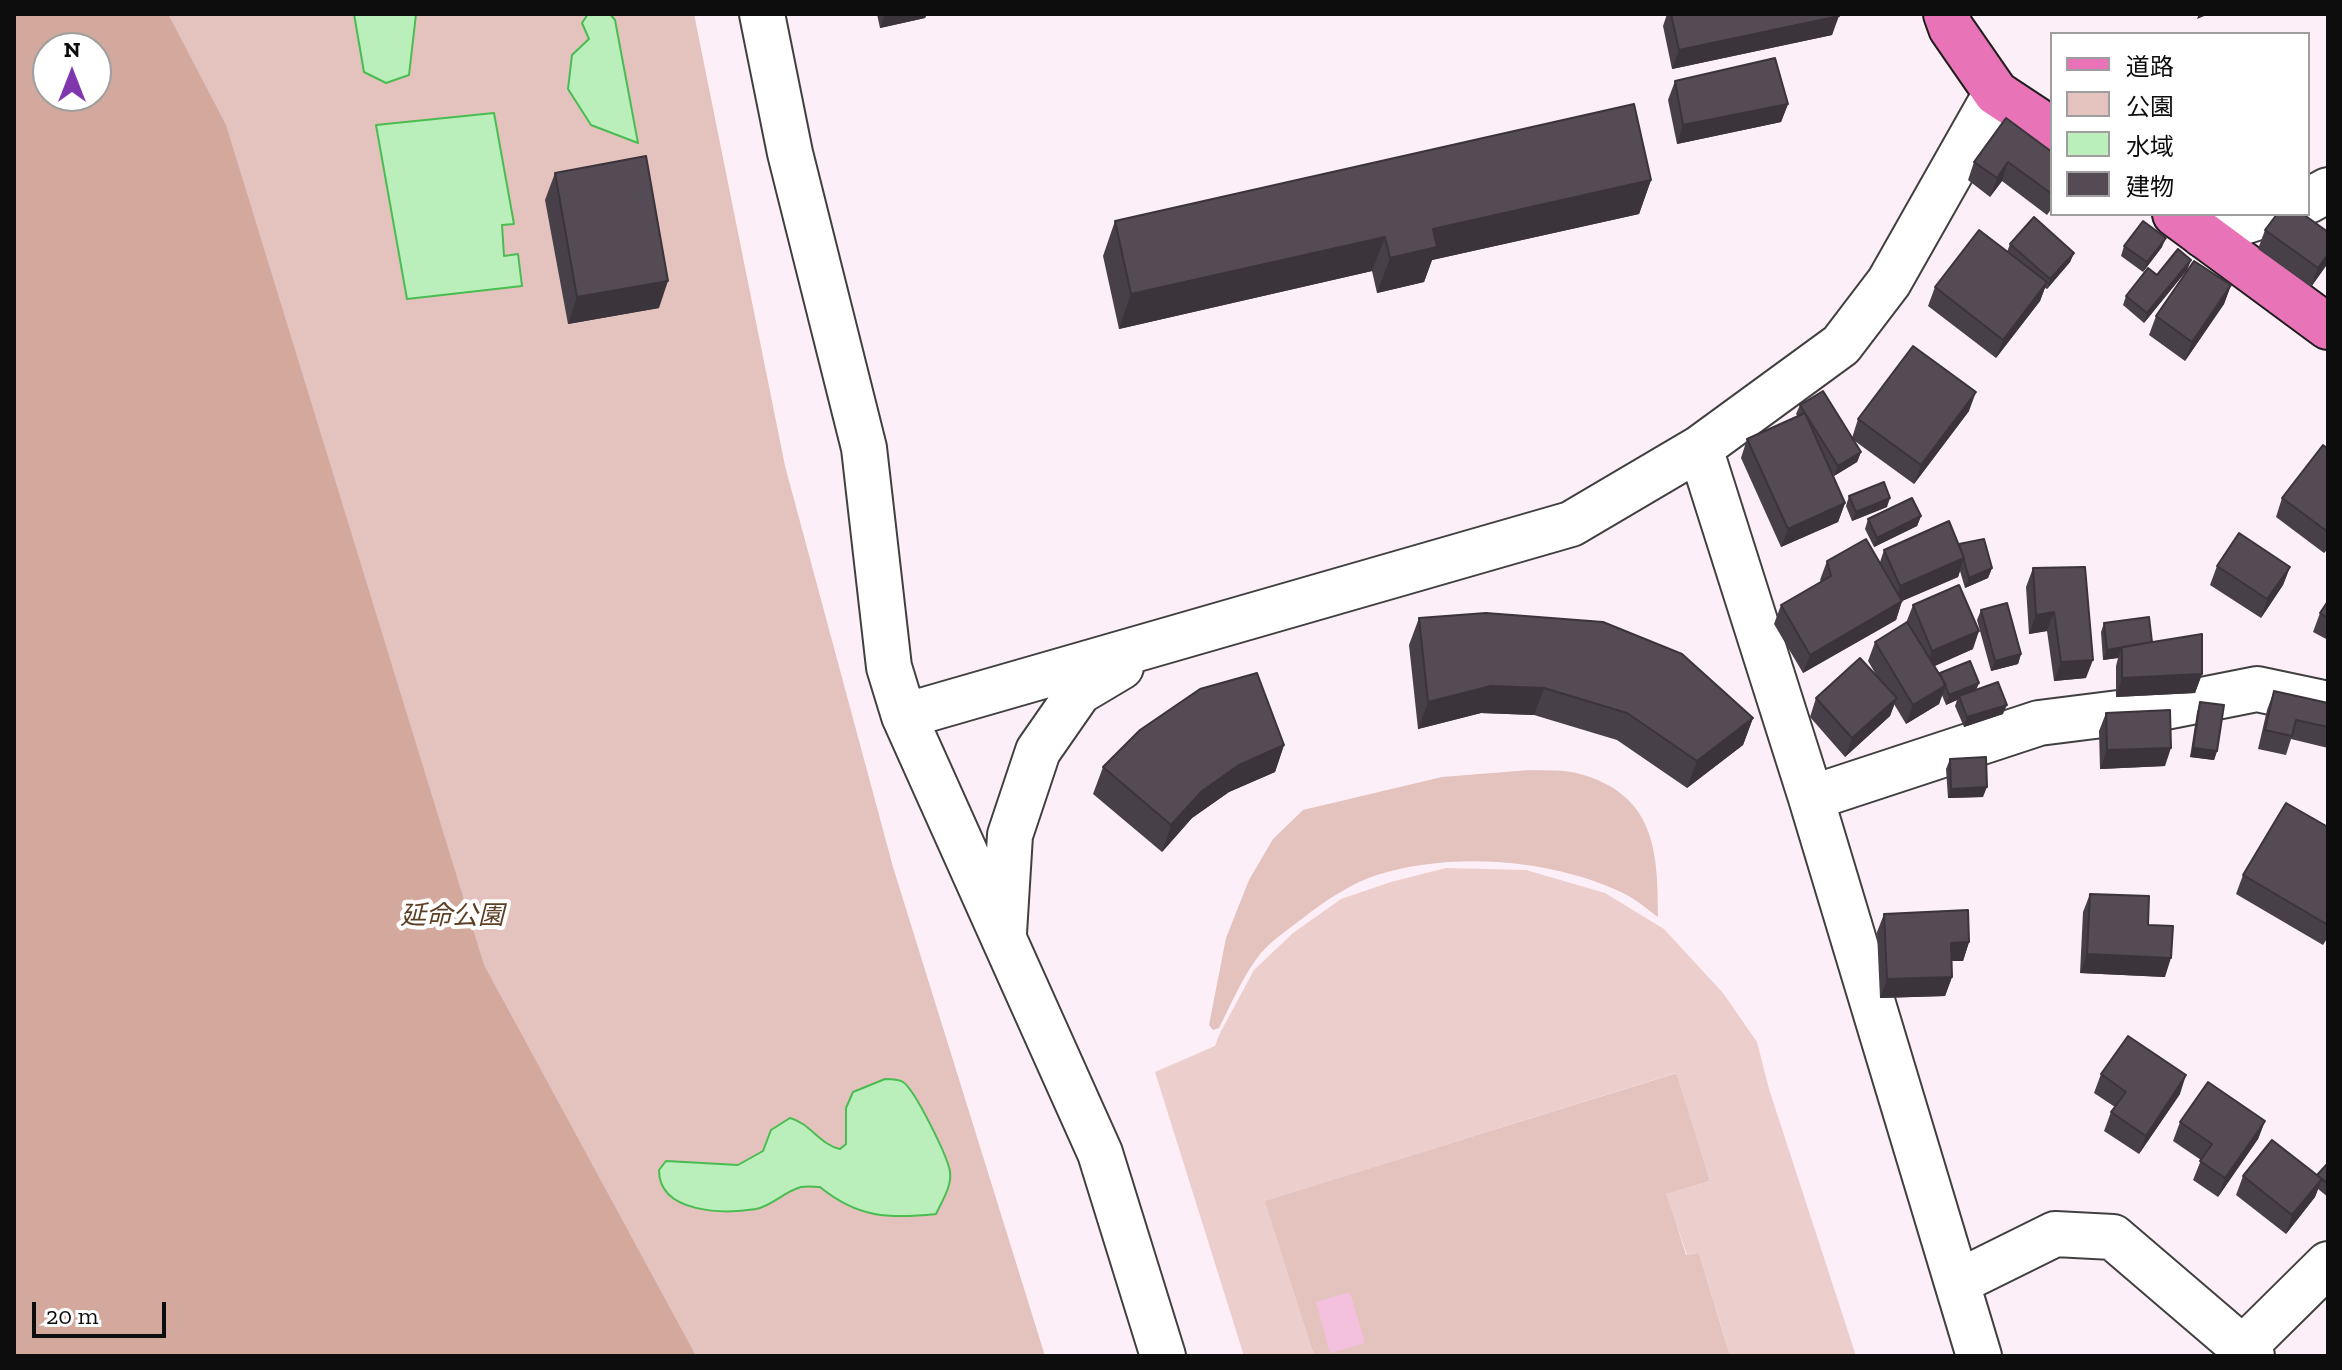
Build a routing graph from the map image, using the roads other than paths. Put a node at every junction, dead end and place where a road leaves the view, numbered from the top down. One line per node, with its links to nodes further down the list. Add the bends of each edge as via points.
1 (762, 14): 13 (street, via 790,153 864,448 889,667)
2 (1946, 14): 3 (main road)
3 (1996, 93): 4 (main road); 10 (street, via 1889,282 1841,345)
4 (2050, 129)
5 (2328, 190): 6 (street)
6 (2310, 200)
7 (2252, 216): 8 (street)
8 (2189, 224): 9 (main road)
9 (2328, 327)
10 (1700, 448): 11 (street, via 1571,524); 14 (street)
11 (1164, 641): 13 (street); 15 (street, via 1079,692 1038,751 1010,835)
12 (2328, 704): 14 (street, via 2257,689 2039,723)
13 (904, 716): 15 (street)
14 (1811, 798): 17 (street)
15 (1004, 938): 19 (street, via 1100,1153)
16 (2328, 1264): 18 (street)
17 (1958, 1282): 18 (street, via 2055,1234 2113,1237); 20 (street)
18 (2247, 1352)
19 (1163, 1356)
20 (1979, 1356)

